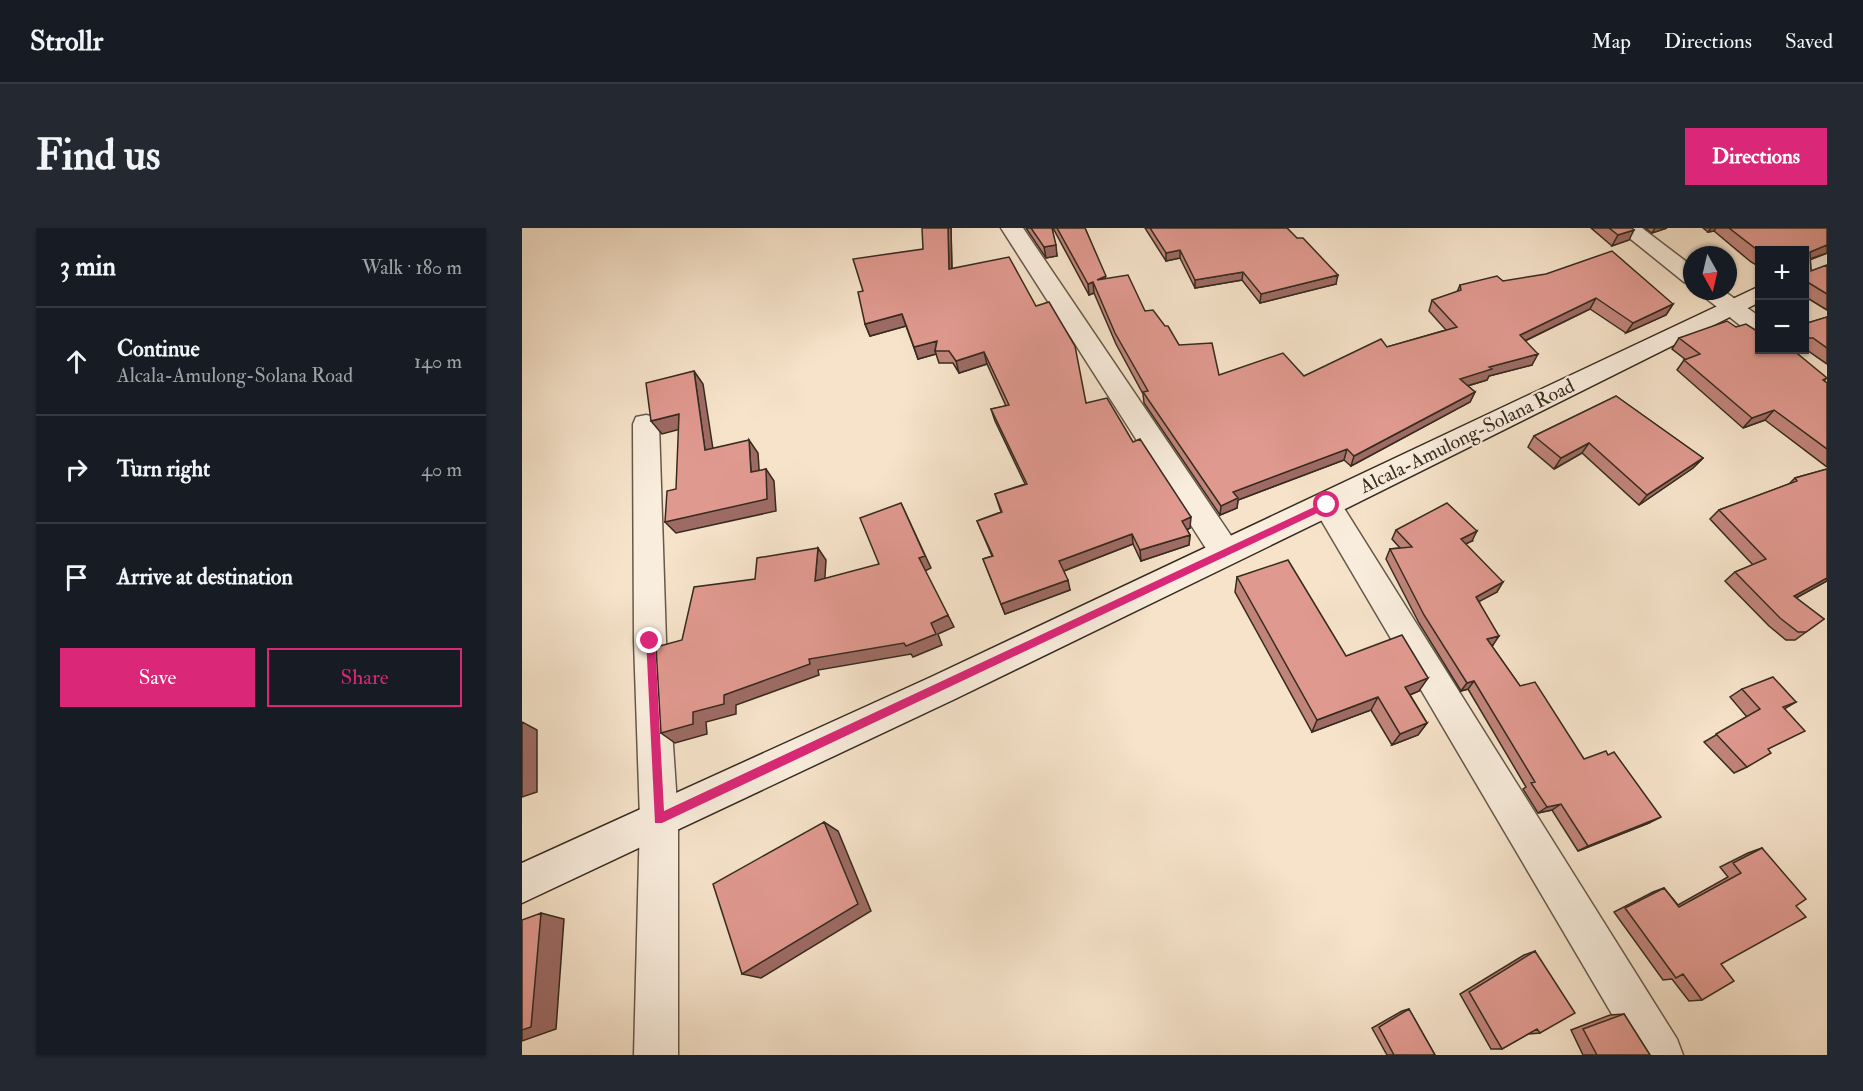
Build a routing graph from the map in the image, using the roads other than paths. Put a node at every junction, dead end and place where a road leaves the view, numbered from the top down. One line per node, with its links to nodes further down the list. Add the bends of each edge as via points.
1 (1012, 228): 13 (street)
2 (1628, 228): 5 (street)
3 (1827, 261): 4 (street)
4 (1809, 270)
5 (1683, 271)
6 (1755, 294): 7 (street, Alcala-Amulong-Solana Road)
7 (1737, 296)
8 (1718, 300): 12 (street, Alcala-Amulong-Solana Road)
9 (1721, 300): 10 (street)
10 (1755, 325)
11 (646, 424): 14 (street)
12 (1327, 505): 13 (street, Alcala-Amulong-Solana Road); 17 (street)
13 (1225, 552): 14 (street, Alcala-Amulong-Solana Road)
14 (658, 819): 15 (street, Alcala-Amulong-Solana Road); 16 (street)
15 (522, 883)
16 (656, 1055)
17 (1661, 1055)

